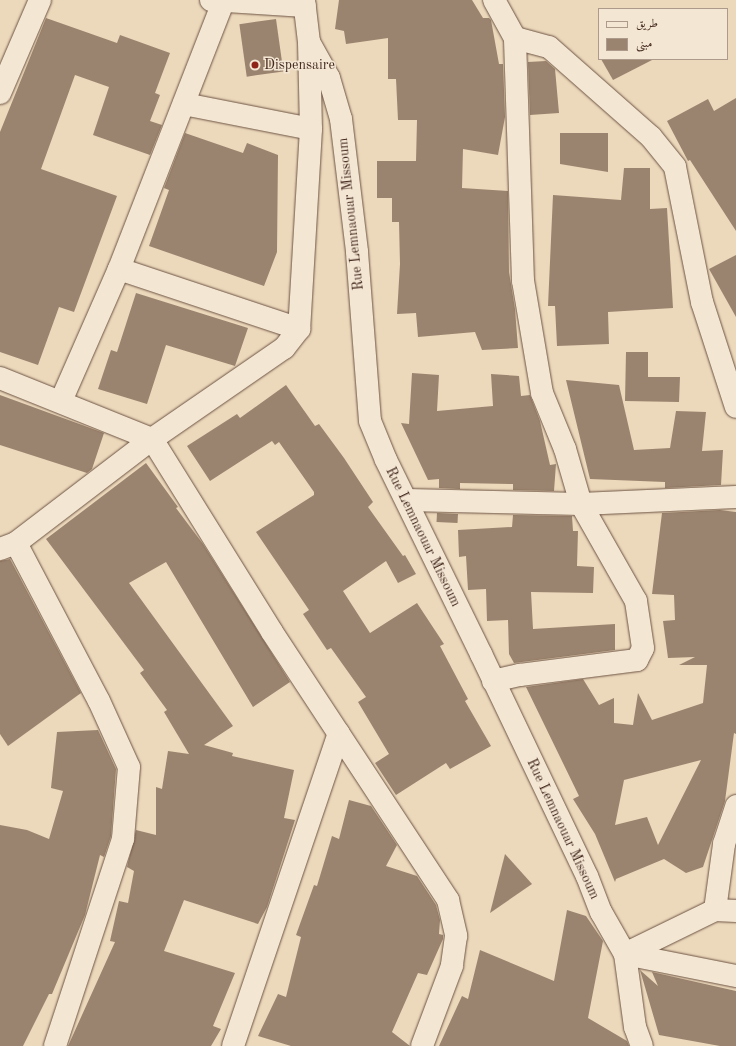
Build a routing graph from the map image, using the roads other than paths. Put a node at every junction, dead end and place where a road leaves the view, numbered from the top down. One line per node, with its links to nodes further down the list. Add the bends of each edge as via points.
1 (40, 0): 7 (street)
2 (494, 0): 5 (street)
3 (218, 1): 4 (street); 8 (street)
4 (304, 3): 6 (street, Rue Lemnaouar Missoum)
5 (515, 38): 13 (street, via 549,47 651,137 675,167 702,302); 19 (street, via 523,281 542,393 565,449)
6 (309, 42): 9 (street); 18 (street, Rue Lemnaouar Missoum, via 329,78 341,119 357,252 370,420 386,460)
7 (0, 93)
8 (184, 104): 9 (street); 10 (street)
9 (311, 129): 11 (street)
10 (119, 269): 11 (street); 14 (street)
11 (299, 329): 16 (street, via 284,348)
12 (0, 378): 14 (street)
13 (732, 378): 15 (street)
14 (61, 401): 16 (street)
15 (736, 407)
16 (152, 439): 20 (street); 22 (street, via 272,632)
17 (736, 497): 19 (street)
18 (407, 500): 19 (street); 21 (street, Rue Lemnaouar Missoum)
19 (582, 504): 21 (street, via 636,601 643,648 637,660 520,675)
20 (8, 546): 28 (street, via 99,701 128,767 122,840)
21 (493, 681): 26 (street, Rue Lemnaouar Missoum, via 587,876 601,912)
22 (339, 733): 29 (street); 30 (street, via 448,900 456,936 452,966)
23 (736, 806): 24 (street, via 724,844)
24 (714, 910): 25 (street); 26 (street)
25 (736, 911)
26 (625, 954): 27 (street); 31 (street, Rue Lemnaouar Missoum, via 635,1027)
27 (736, 976)
28 (55, 1046)
29 (233, 1046)
30 (422, 1046)
31 (642, 1046)

